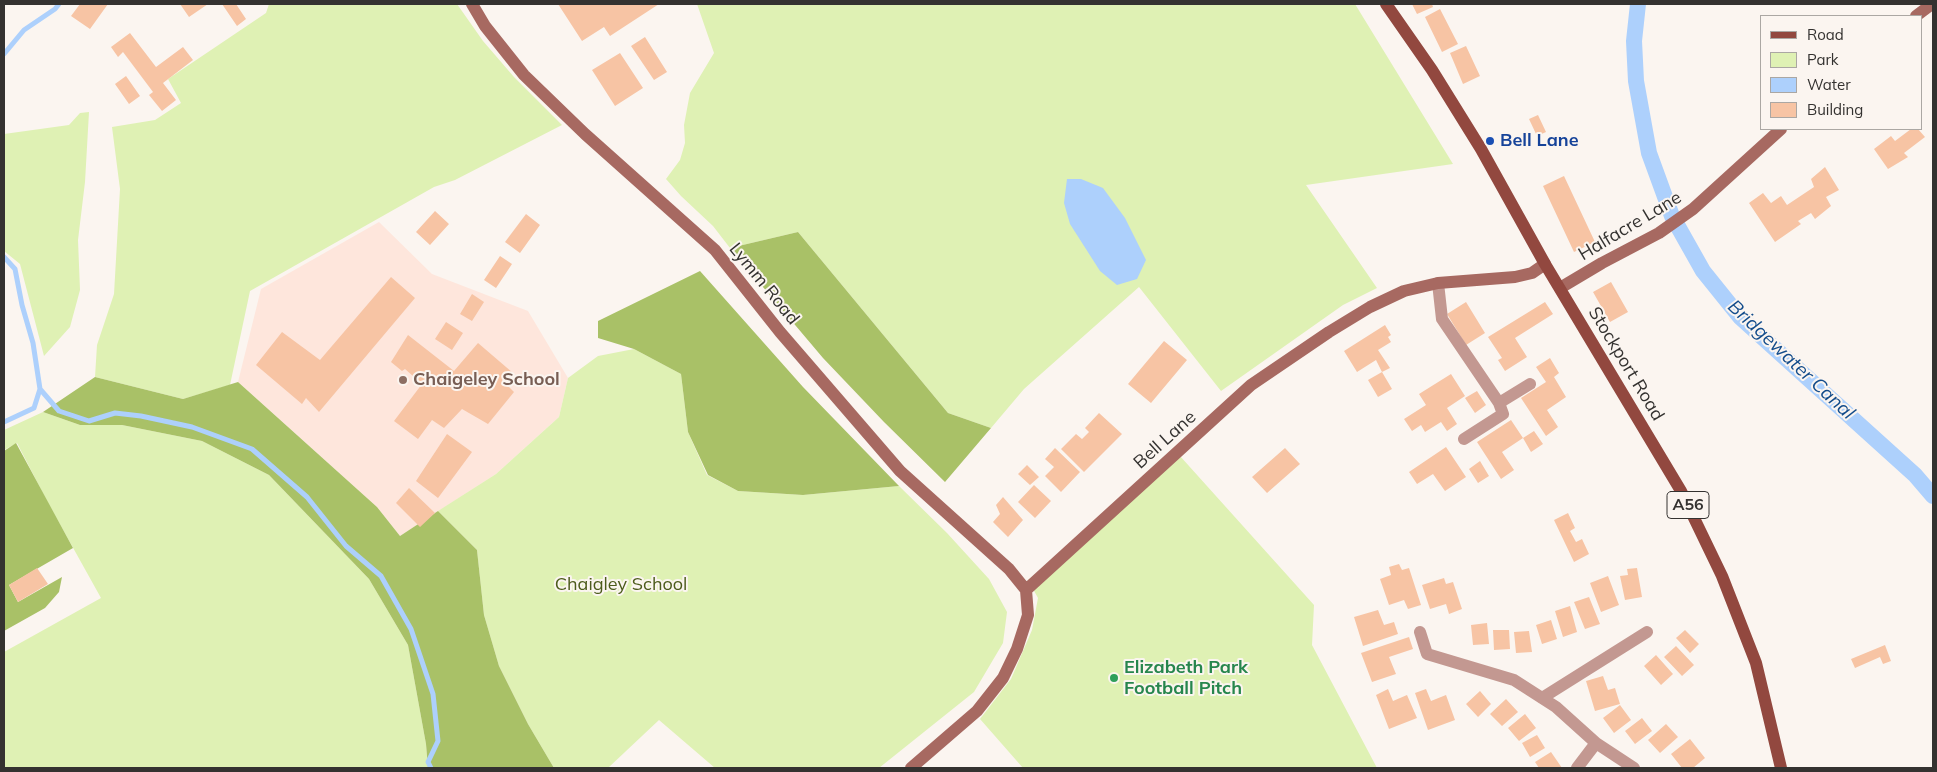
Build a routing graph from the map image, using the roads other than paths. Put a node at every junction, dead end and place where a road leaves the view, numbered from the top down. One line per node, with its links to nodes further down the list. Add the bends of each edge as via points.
1 (472, 4): 12 (main road, Lymm Road, via 485,26 524,75 714,250 900,471 1010,569)
2 (1386, 4): 6 (main road, Stockport Road / A56, via 1481,149)
3 (1932, 4): 4 (main road)
4 (1917, 15)
5 (1780, 130): 8 (main road, Halfacre Lane, via 1694,209 1659,233)
6 (1546, 264): 7 (main road, Bell Lane, via 1532,273 1515,277); 8 (main road, Stockport Road / A56)
7 (1438, 282): 10 (street, via 1442,319); 12 (main road, Bell Lane, via 1404,291 1370,307 1251,385)
8 (1560, 288): 20 (main road, Stockport Road / A56, via 1682,491 1722,576 1756,663)
9 (1530, 384): 10 (street)
10 (1499, 403): 11 (street, via 1503,414)
11 (1464, 439)
12 (1026, 590): 17 (main road, via 1028,615 1003,678 978,711)
13 (1420, 632): 15 (street, via 1428,654 1514,680)
14 (1647, 632): 15 (street)
15 (1542, 698): 16 (street)
16 (1596, 743): 18 (street); 19 (street)
17 (911, 768)
18 (1577, 768)
19 (1634, 768)
20 (1781, 768)

